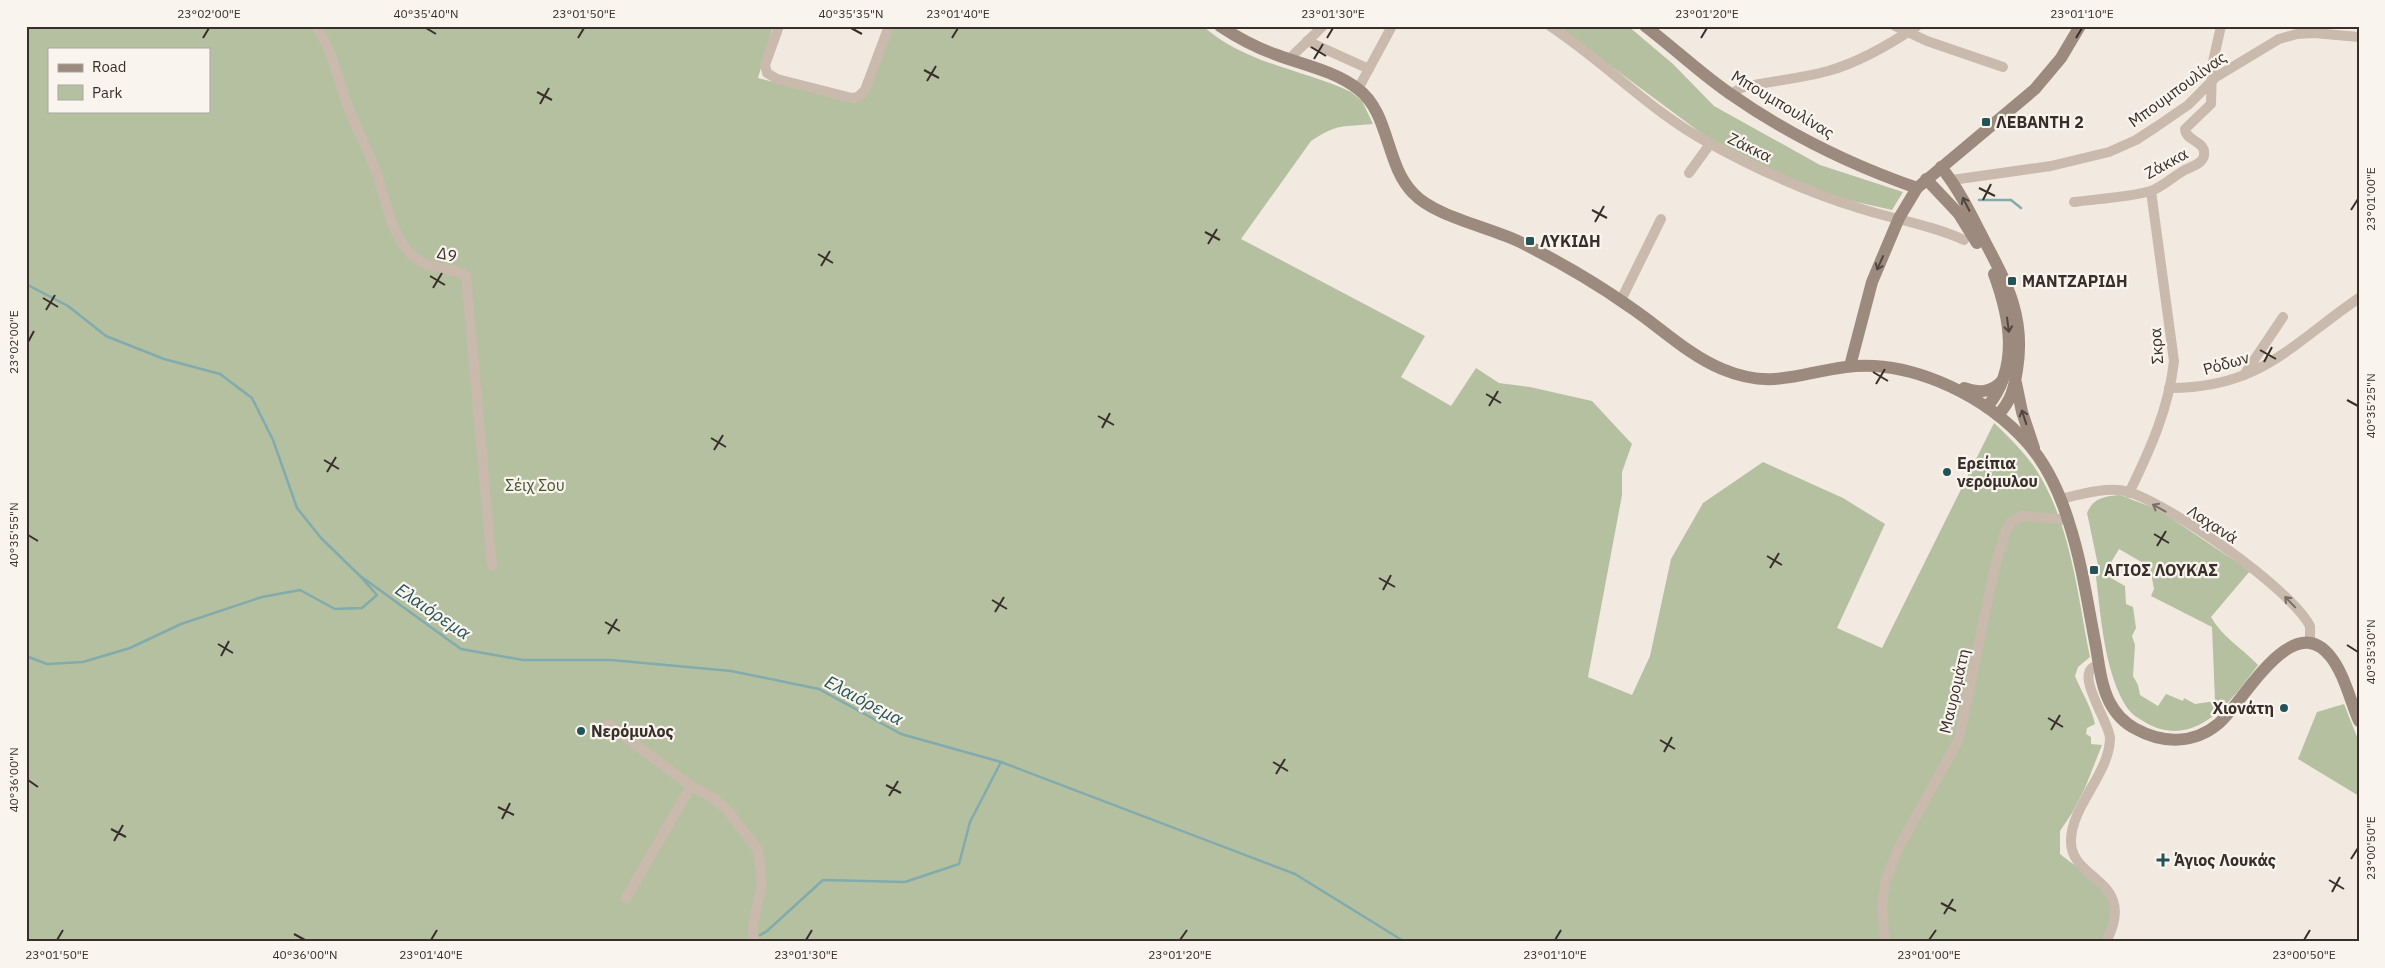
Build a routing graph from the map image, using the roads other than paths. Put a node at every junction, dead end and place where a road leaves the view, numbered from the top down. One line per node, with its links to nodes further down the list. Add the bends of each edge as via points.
1 (316, 26): 47 (street, Δ9, via 331,55 348,106 378,176 392,227 418,261 435,269 466,276)
2 (779, 26): 3 (street, via 765,65 769,75 855,98 867,85)
3 (888, 26)
4 (1220, 26): 16 (main road, via 1264,50)
5 (1323, 26): 15 (street)
6 (1392, 26): 18 (street)
7 (1550, 26): 22 (street, Ζάκκα, via 1580,46 1663,114)
8 (1645, 26): 21 (main road, Μπουμπουλίνας)
9 (1895, 26): 13 (street)
10 (1917, 26): 13 (street)
11 (2080, 26): 23 (main road, via 2061,58 2035,89)
12 (2221, 26): 19 (street)
13 (1908, 32): 17 (street); 21 (street, via 1872,54 1837,68 1747,87)
14 (2354, 33): 19 (street, Μπουμπουλίνας, via 2284,37)
15 (1307, 41): 16 (street); 18 (street)
16 (1289, 59): 20 (main road, via 1336,76)
17 (2003, 66)
18 (1368, 69): 20 (street)
19 (2212, 80): 26 (street, Μπουμπουλίνας, via 2180,111 2136,140 2109,152 2051,166); 28 (street, Ζάκκα, via 2211,104 2185,129 2187,135 2201,145 2202,159 2196,166)
20 (1358, 89): 34 (main road, via 1375,109 1402,177 1421,200 1445,213 1519,241)
21 (1731, 94): 27 (main road, Μπουμπουλίνας, via 1836,154)
22 (1710, 144): 24 (street); 31 (street, Ζάκκα, via 1818,195)
23 (1941, 167): 25 (main road); 26 (main road)
24 (1689, 172)
25 (1926, 179): 27 (main road); 38 (main road, one-way to 38, via 1959,214 1992,269 2009,330)
26 (1952, 180): 38 (main road, one-way to 26, via 2020,354 2020,330 2014,302 1999,266)
27 (1916, 188): 31 (main road)
28 (2151, 191): 29 (street, Ζάκκα); 40 (street, Σκρα, via 2174,353)
29 (2074, 202)
30 (1661, 218): 34 (street)
31 (1899, 218): 32 (street, Ζάκκα); 36 (main road, one-way to 36, via 1872,282)
32 (1964, 240)
33 (2359, 298): 37 (street, Ρόδων, via 2294,348 2270,364)
34 (1621, 300): 36 (main road, via 1700,357 1718,368 1746,378 1785,380)
35 (2283, 317): 37 (street)
36 (1850, 366): 39 (main road, via 1886,368)
37 (2244, 375): 40 (street, Ρόδων, via 2209,384)
38 (2010, 379): 39 (main road, via 1984,392); 41 (main road); 42 (main road, via 2012,396); 43 (main road, one-way to 38)
39 (1941, 381): 41 (main road)
40 (2169, 388): 44 (street, Σκρα, via 2158,430)
41 (1987, 407): 42 (main road)
42 (1998, 415): 43 (main road)
43 (2036, 453): 45 (main road)
44 (2130, 492): 45 (street, Λαχανά, via 2104,491); 48 (street, Λαχανά, one-way to 44, via 2311,628 2307,620 2264,578 2191,526)
45 (2061, 499): 46 (main road)
46 (2069, 520): 49 (main road); 55 (street, Μαυρομάτη, via 2019,517 2005,532 1959,739 1898,850 1884,883)
47 (492, 566)
48 (2310, 643): 49 (main road, via 2293,645 2275,657 2217,725 2198,736 2179,740 2155,737 2125,722 2109,701); 50 (main road, via 2322,648 2332,658)
49 (2099, 666): 56 (street, via 2088,672 2087,681 2108,726 2110,738 2104,761 2077,817 2070,841 2073,854 2112,896 2115,917)
50 (2359, 721)
51 (608, 724): 52 (street)
52 (691, 786): 53 (street); 54 (street, via 727,810 758,850 762,884 753,924)
53 (626, 898)
54 (756, 942)
55 (1885, 942)
56 (2106, 942)

